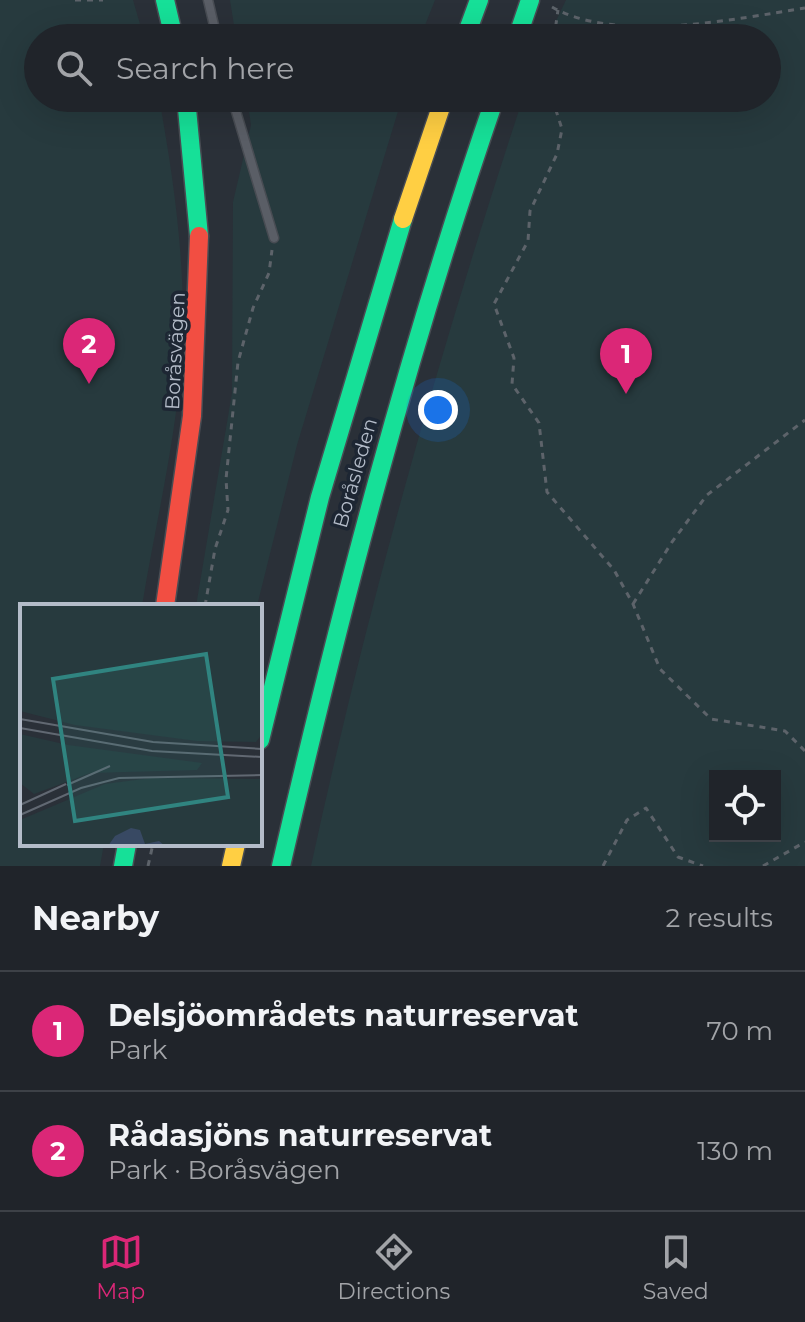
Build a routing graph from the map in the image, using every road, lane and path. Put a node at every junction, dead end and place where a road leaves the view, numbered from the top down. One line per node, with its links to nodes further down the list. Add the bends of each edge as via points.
1 (75, 0): 2 (path)
2 (103, 0)
3 (165, 0): 10 (main road)
4 (208, 0): 11 (lane)
5 (479, 0): 12 (main road)
6 (530, 0): 13 (main road)
7 (552, 7): 9 (path)
8 (805, 8): 16 (path)
9 (558, 10): 14 (path); 15 (path)
10 (171, 24)
11 (214, 24)
12 (470, 24)
13 (522, 24)
14 (556, 24)
15 (629, 24)
16 (698, 24)
17 (188, 112): 24 (main road, Boråsvägen, via 199,214 199,346)
18 (236, 112): 22 (lane)
19 (439, 112): 27 (main road, Boråsleden, via 322,483)
20 (490, 112): 36 (main road, Boråsleden, via 430,290 370,498)
21 (557, 112): 26 (path, via 562,129 557,154 530,211 528,241 494,304 514,358 512,384 539,423 547,492 614,570)
22 (274, 238): 25 (path, via 269,273 238,362 226,479 228,510)
23 (805, 420): 26 (path, via 707,495)
24 (165, 604)
25 (205, 604)
26 (633, 604): 28 (path, via 660,669 711,719 785,731)
27 (262, 732)
28 (805, 751)
29 (805, 842): 39 (path)
30 (127, 846): 33 (main road)
31 (154, 846): 34 (path)
32 (236, 846): 35 (main road)
33 (123, 866)
34 (148, 866)
35 (231, 866)
36 (281, 866)
37 (603, 866): 38 (path, via 627,820 646,808 678,857)
38 (703, 866)
39 (763, 866)

